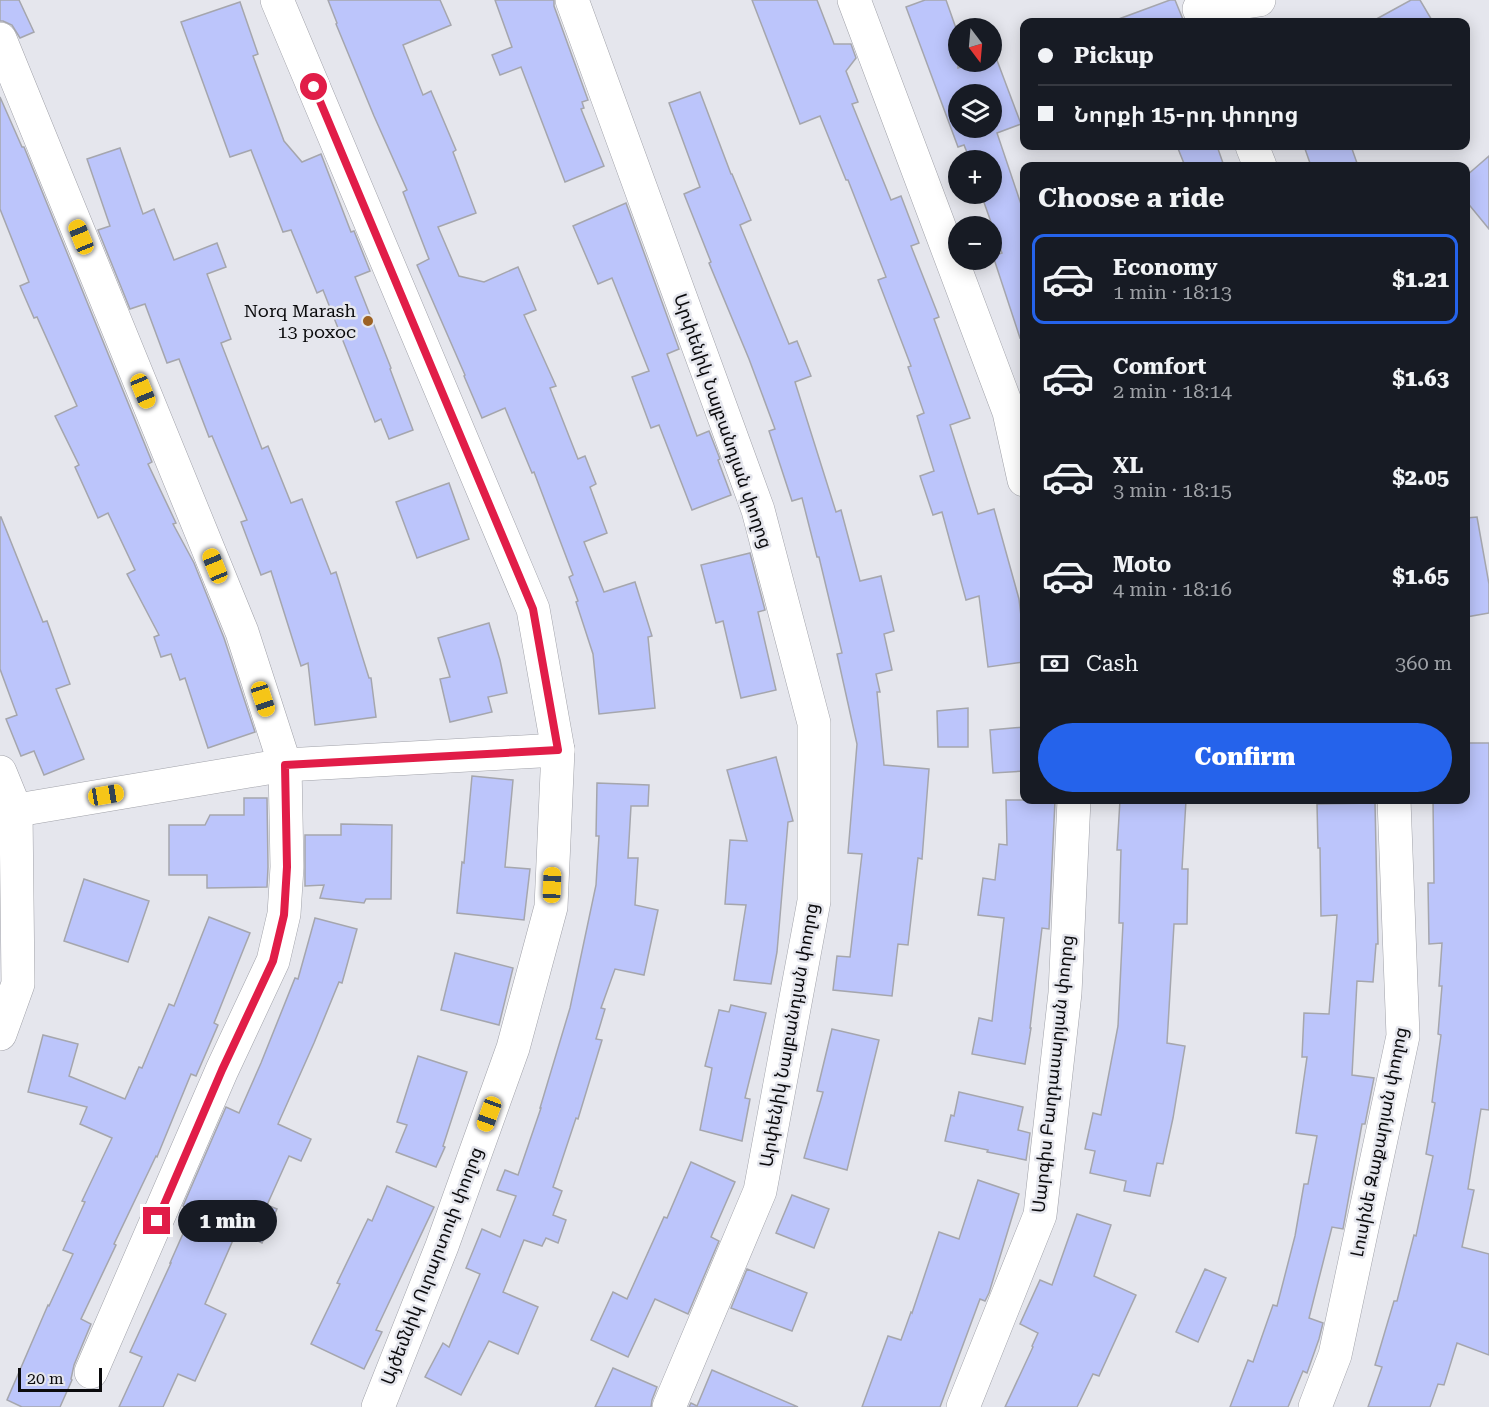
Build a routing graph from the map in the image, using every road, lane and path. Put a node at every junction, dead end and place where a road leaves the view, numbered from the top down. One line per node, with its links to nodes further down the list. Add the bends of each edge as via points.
1 (277, 0): 8 (street, Այծեմնիկ Ուրարտուի փողոց, via 533,609)
2 (572, 0): 17 (street, Արփենիկ Նալբանդյան փողոց, via 758,510 814,723 814,901 760,1191)
3 (854, 0): 7 (street, via 1009,412)
4 (1259, 0): 5 (street)
5 (1199, 10)
6 (0, 39): 9 (street, via 242,632)
7 (1020, 462)
8 (558, 750): 9 (street); 16 (street, Այծեմնիկ Ուրարտուի փողոց, via 551,907 516,1037 442,1246)
9 (285, 765): 13 (street); 15 (street, via 287,867 284,915 273,961)
10 (0, 772): 13 (street)
11 (1074, 804): 18 (street, Սարգիս Բաղդասարյան փողոց, via 1065,993 1040,1215)
12 (1394, 804): 19 (street, Լուսինե Զաքարյան փողոց, via 1403,1036 1335,1355)
13 (8, 812): 14 (street, via 18,984)
14 (0, 1034)
15 (91, 1372)
16 (378, 1407)
17 (669, 1407)
18 (963, 1407)
19 (1315, 1407)

